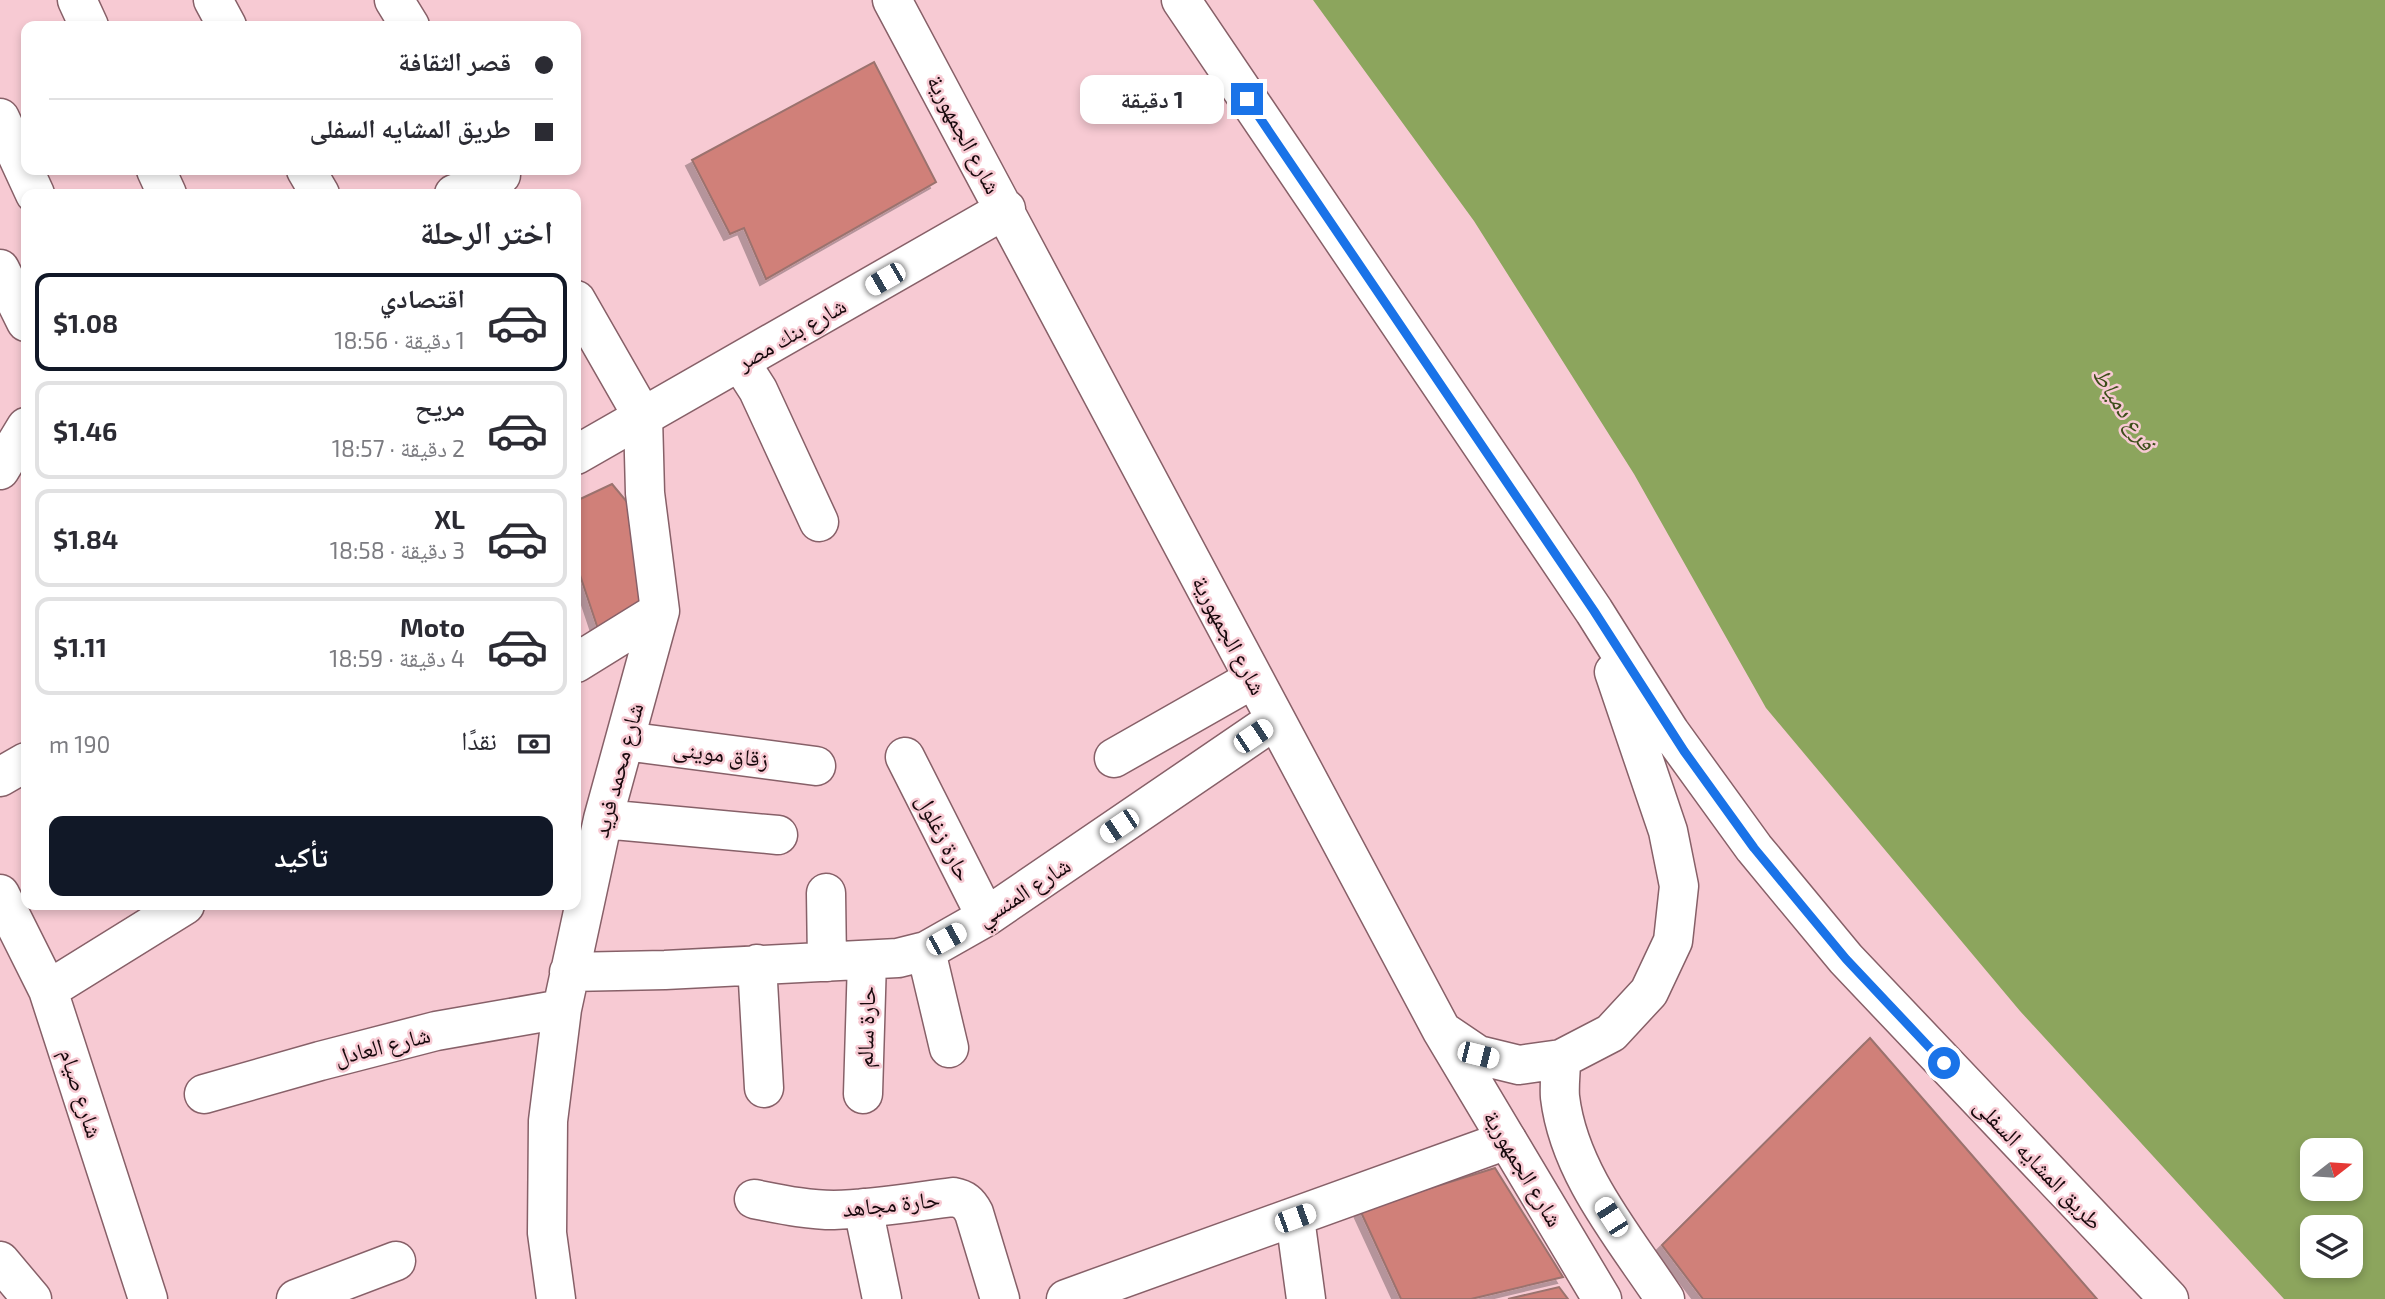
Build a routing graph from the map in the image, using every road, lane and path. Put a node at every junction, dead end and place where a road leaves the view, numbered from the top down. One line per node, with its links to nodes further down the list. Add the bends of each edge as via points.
1 (77, 0): 6 (street)
2 (213, 0): 7 (street)
3 (394, 0): 8 (street)
4 (892, 0): 13 (street, شارع الجمهورية)
5 (1181, 0): 24 (street, طريق المشايه السفلى)
6 (87, 21)
7 (225, 21)
8 (407, 21)
9 (0, 118): 10 (street)
10 (21, 164)
11 (504, 179): 12 (street)
12 (471, 189)
13 (1006, 209): 17 (street, شارع بنك مصر); 26 (street, شارع الجمهورية)
14 (0, 269): 16 (street)
15 (581, 309): 18 (street, شارع محمد فريد)
16 (21, 312)
17 (740, 362): 18 (street, شارع بنك مصر); 22 (street, via 758,390)
18 (643, 417): 20 (street, شارع بنك مصر); 23 (street, شارع محمد فريد, via 645,493)
19 (21, 435): 21 (street)
20 (581, 452)
21 (0, 470)
22 (819, 522)
23 (660, 611): 25 (street); 28 (street, شارع محمد فريد)
24 (1594, 611): 49 (street, via 1668,831 1679,886 1673,941 1649,992 1611,1033); 69 (street, طريق المشايه السفلى, via 1693,764 1754,848 1846,959)
25 (581, 660)
26 (1253, 679): 27 (street, شارع الجمهورية); 30 (street)
27 (1275, 720): 39 (street, شارع المنسي); 47 (street, شارع الجمهورية)
28 (625, 741): 32 (street, زقاق موينى); 34 (street, شارع محمد فريد)
29 (905, 757): 39 (street, حارة زغلول)
30 (1114, 758)
31 (21, 765): 33 (street)
32 (816, 766)
33 (0, 777)
34 (603, 819): 35 (street); 44 (street, شارع محمد فريد)
35 (778, 835)
36 (826, 893): 42 (street)
37 (0, 894): 45 (street, شارع صيام)
38 (177, 910): 45 (street)
39 (986, 917): 40 (street, شارع المنسي)
40 (926, 951): 41 (street, شارع المنسي); 48 (street)
41 (867, 960): 42 (street, شارع المنسي); 52 (street, حارة سالم)
42 (827, 962): 43 (street, شارع المنسي)
43 (757, 964): 44 (street, شارع المنسي); 50 (street)
44 (569, 972): 46 (street, شارع محمد فريد)
45 (48, 990): 60 (street, شارع صيام)
46 (562, 1009): 51 (street, شارع العادل, via 436,1031); 62 (street, شارع محمد فريد, via 548,1121 547,1233)
47 (1442, 1031): 49 (street, via 1478,1055 1520,1065); 53 (street, شارع الجمهورية)
48 (949, 1048)
49 (1562, 1059): 68 (street, via 1560,1097 1573,1149 1598,1197)
50 (764, 1088)
51 (204, 1094)
52 (863, 1094)
53 (1507, 1140): 56 (street); 67 (street, شارع الجمهورية)
54 (754, 1199): 55 (street, حارة مجاهد, via 813,1208)
55 (863, 1208): 63 (street); 64 (street, حارة مجاهد, via 962,1198 974,1213)
56 (1295, 1218): 65 (street); 66 (street)
57 (0, 1261): 59 (street)
58 (396, 1261): 61 (street)
59 (32, 1299)
60 (148, 1299)
61 (296, 1299)
62 (556, 1299)
63 (881, 1299)
64 (1000, 1299)
65 (1066, 1299)
66 (1306, 1299)
67 (1602, 1299)
68 (1665, 1299)
69 (2169, 1299)

